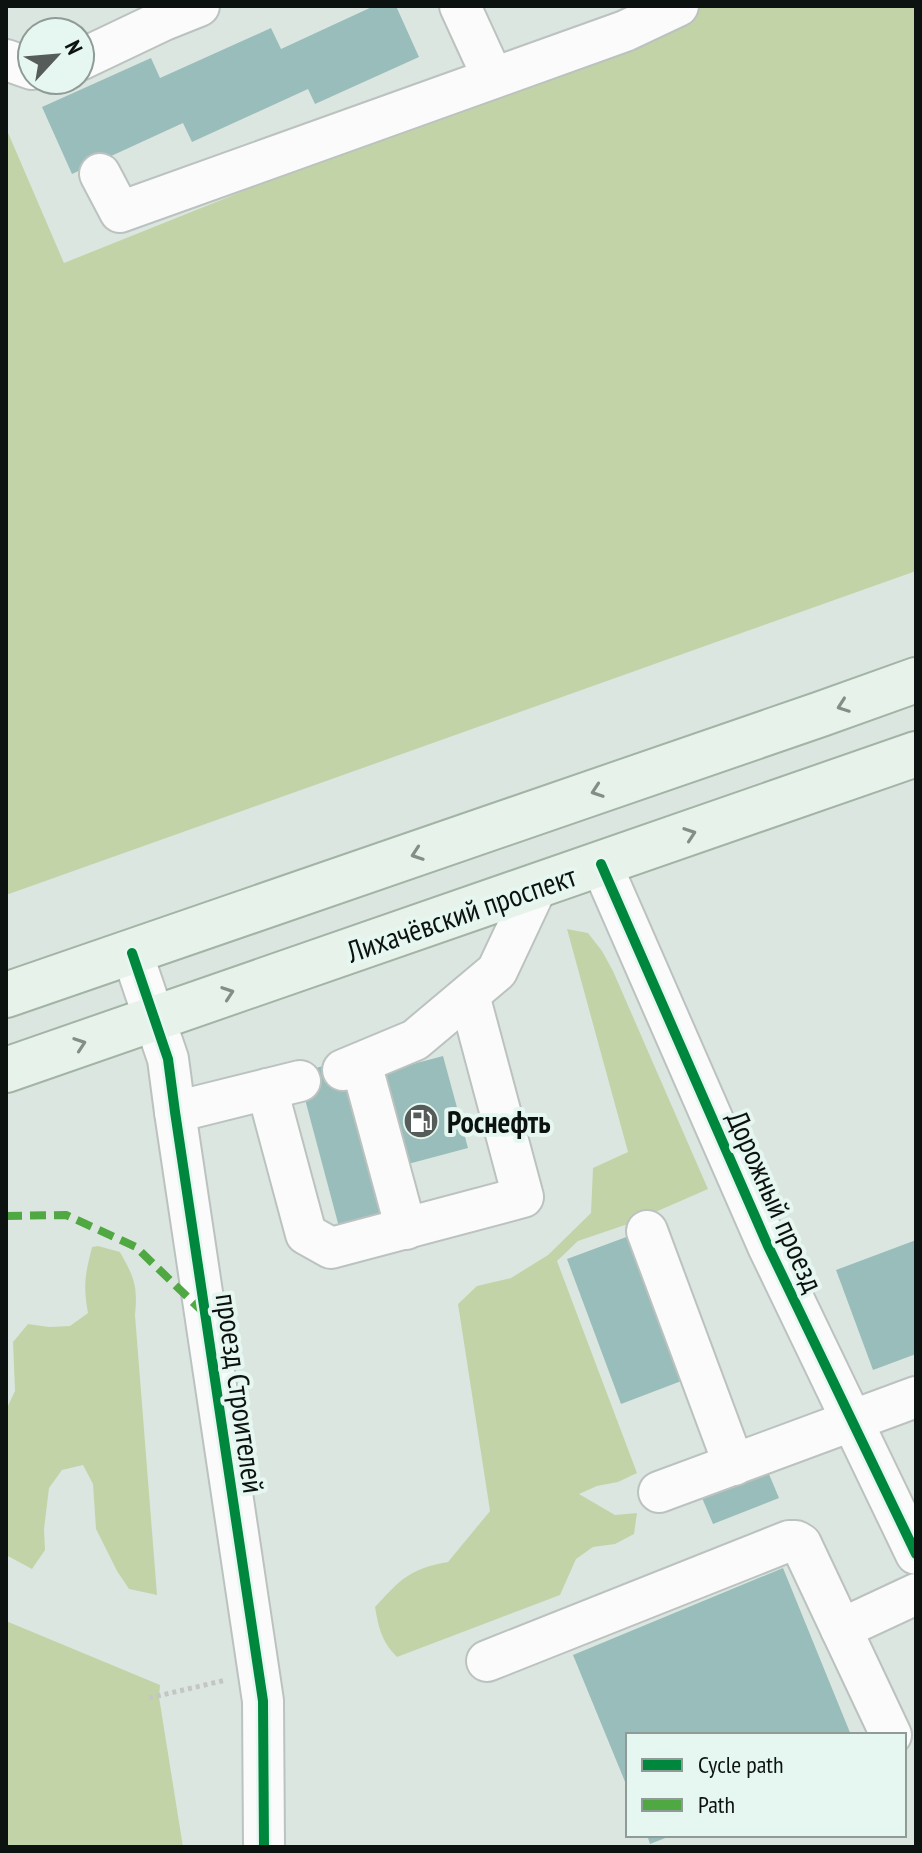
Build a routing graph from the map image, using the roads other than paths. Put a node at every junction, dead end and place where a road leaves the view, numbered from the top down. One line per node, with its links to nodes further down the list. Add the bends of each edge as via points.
1 (199, 6): 4 (street)
2 (460, 6): 5 (street)
3 (678, 6): 5 (street, via 625,31)
4 (96, 52)
5 (493, 78): 6 (street, via 120,212)
6 (100, 174)
7 (916, 680): 11 (main road, one-way to 11)
8 (916, 754): 9 (main road, Лихачёвский проспект, one-way to 8)
9 (601, 864): 10 (main road, Лихачёвский проспект); 20 (street, Дорожный проезд, via 768,1246)
10 (537, 886): 13 (street, via 497,971); 14 (main road, Лихачёвский проспект, one-way to 10)
11 (132, 953): 12 (main road); 14 (street, проезд Строителей)
12 (6, 995)
13 (469, 995): 17 (street, via 415,1040 352,1066); 17 (street, via 523,1197)
14 (154, 1019): 15 (main road, Лихачёвский проспект, one-way to 14); 16 (street, проезд Строителей, via 168,1059)
15 (6, 1070)
16 (175, 1112): 17 (street, via 283,1085 306,1234 331,1248); 28 (street, проезд Строителей, via 263,1701)
17 (406, 1229)
18 (647, 1231): 21 (street)
19 (916, 1397): 20 (street)
20 (853, 1421): 21 (street); 23 (street, Дорожный проезд)
21 (734, 1465): 22 (street)
22 (659, 1492)
23 (916, 1554)
24 (916, 1594): 25 (street)
25 (841, 1629): 26 (street, via 801,1544 789,1541); 27 (street)
26 (487, 1661)
27 (890, 1733)
28 (264, 1847)

